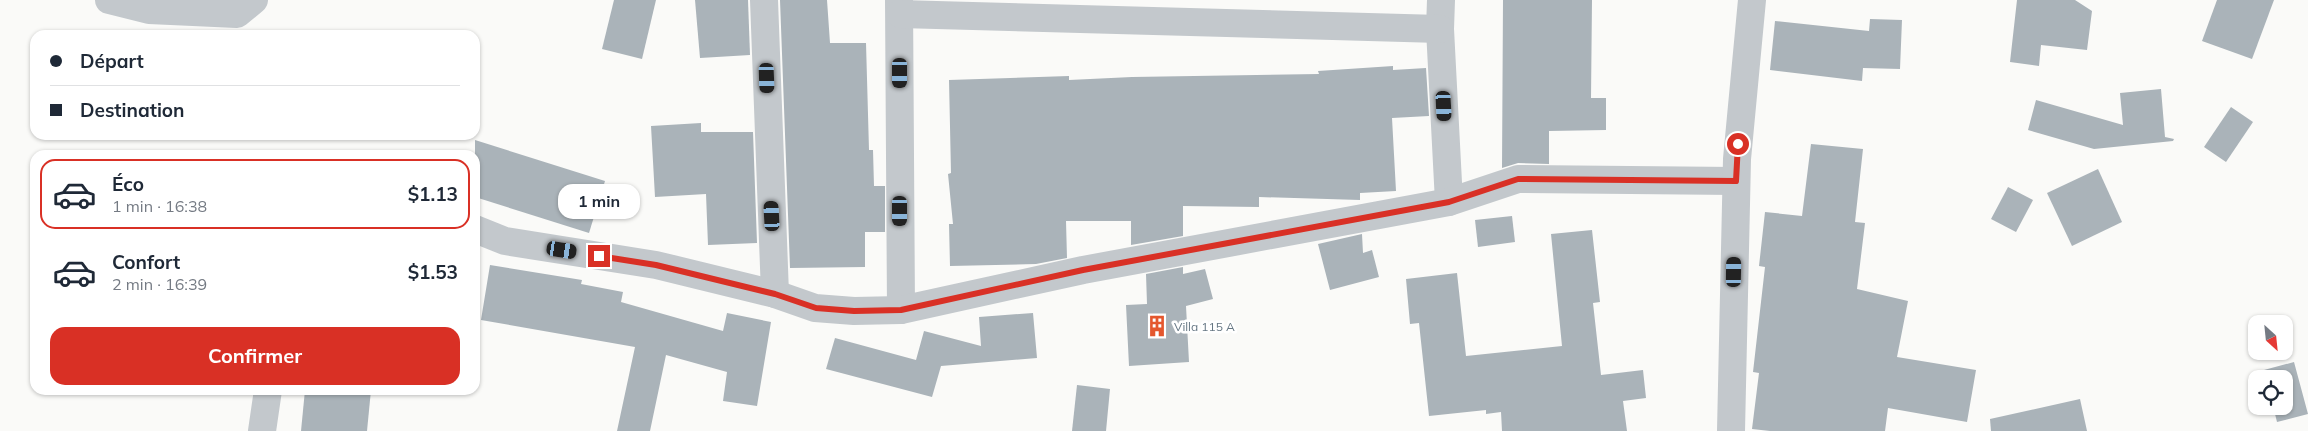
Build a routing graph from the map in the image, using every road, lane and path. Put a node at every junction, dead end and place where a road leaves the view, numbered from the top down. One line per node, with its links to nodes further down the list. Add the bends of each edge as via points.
1 (109, 0): 2 (street, via 149,10 238,14)
2 (254, 0)
3 (764, 0): 11 (street)
4 (1441, 0): 7 (street)
5 (1752, 0): 8 (street)
6 (900, 7): 7 (street); 12 (street)
7 (1440, 29): 9 (street)
8 (1736, 181): 9 (street, via 1518,179); 15 (street)
9 (1449, 202): 12 (street, via 1083,270)
10 (480, 231): 11 (street, via 505,241 656,265)
11 (775, 294): 12 (street, via 816,308)
12 (901, 310)
13 (267, 395): 14 (street)
14 (262, 431)
15 (1731, 431)

